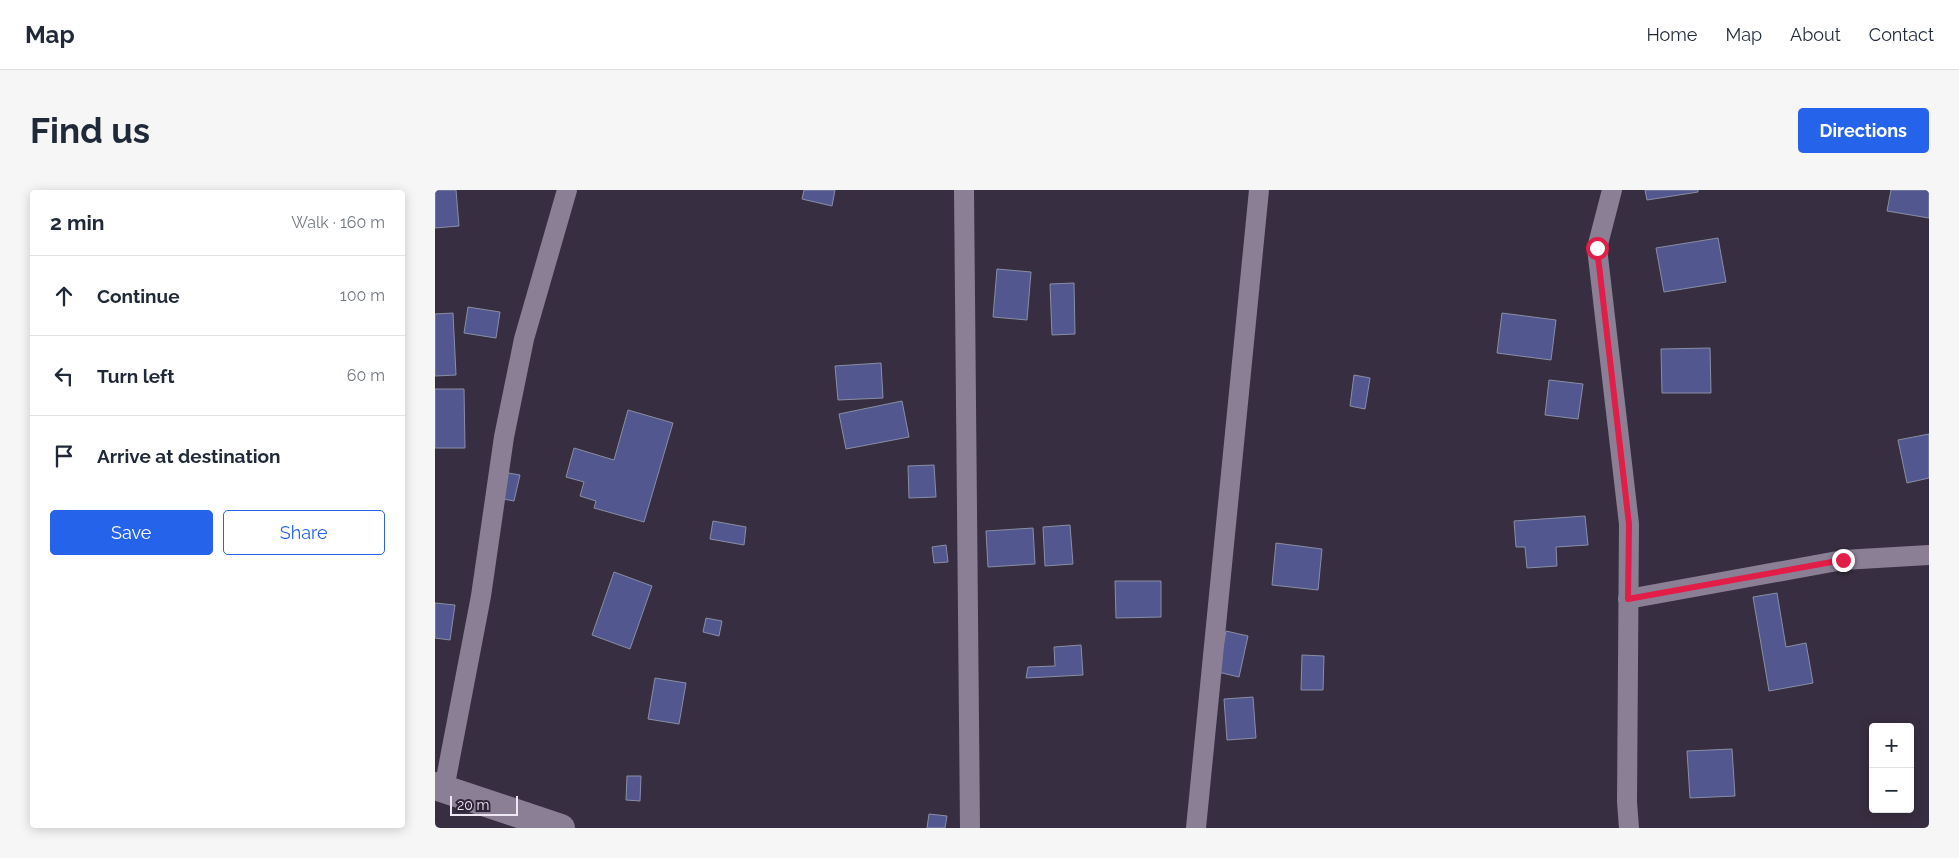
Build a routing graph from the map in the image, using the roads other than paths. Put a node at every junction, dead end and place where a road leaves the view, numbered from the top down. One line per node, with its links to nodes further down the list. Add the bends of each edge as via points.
1 (567, 190): 7 (street, via 524,339 503,437 481,596)
2 (964, 190): 9 (street)
3 (1259, 190): 10 (street)
4 (1612, 190): 6 (street, via 1597,248 1629,524)
5 (1929, 555): 6 (street, via 1843,560)
6 (1628, 599): 11 (street)
7 (439, 788): 8 (street)
8 (561, 828)
9 (970, 828)
10 (1196, 828)
11 (1629, 828)

